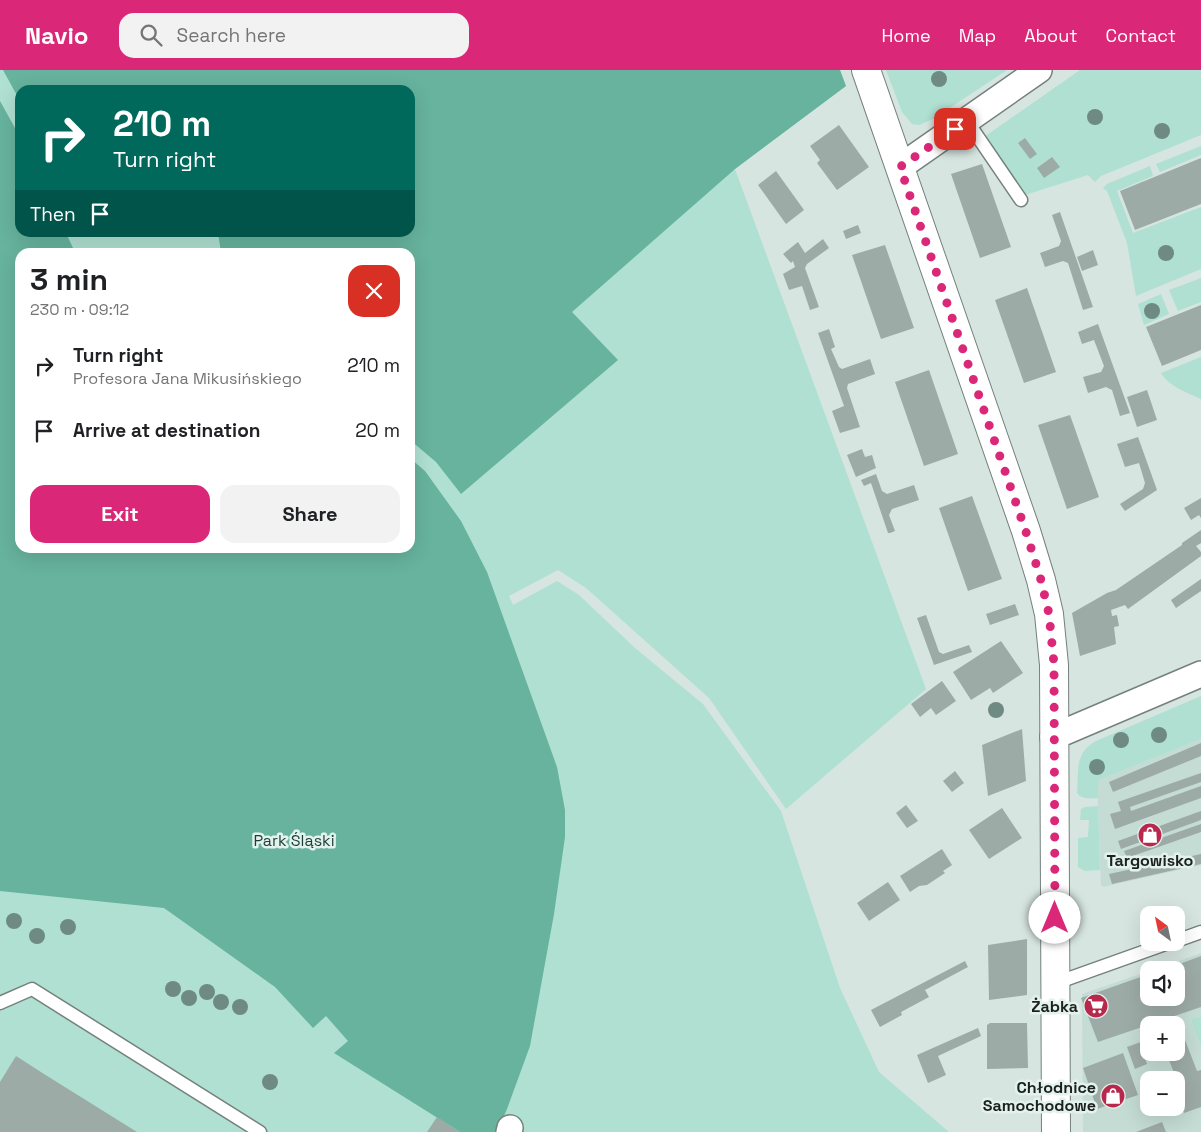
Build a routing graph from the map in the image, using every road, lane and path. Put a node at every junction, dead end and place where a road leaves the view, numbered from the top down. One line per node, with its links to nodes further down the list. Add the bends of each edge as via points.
1 (866, 70): 4 (street)
2 (1039, 70): 3 (street)
3 (967, 121): 4 (street); 5 (lane)
4 (900, 167): 7 (street, via 1041,580 1049,614 1054,664)
5 (1021, 200)
6 (1201, 674): 7 (street)
7 (1054, 737): 11 (street)
8 (1201, 932): 9 (lane)
9 (1185, 937)
10 (1146, 951): 11 (lane)
11 (1056, 983): 14 (street)
12 (0, 1003): 13 (lane, via 32,990)
13 (260, 1132)
14 (1056, 1132)

